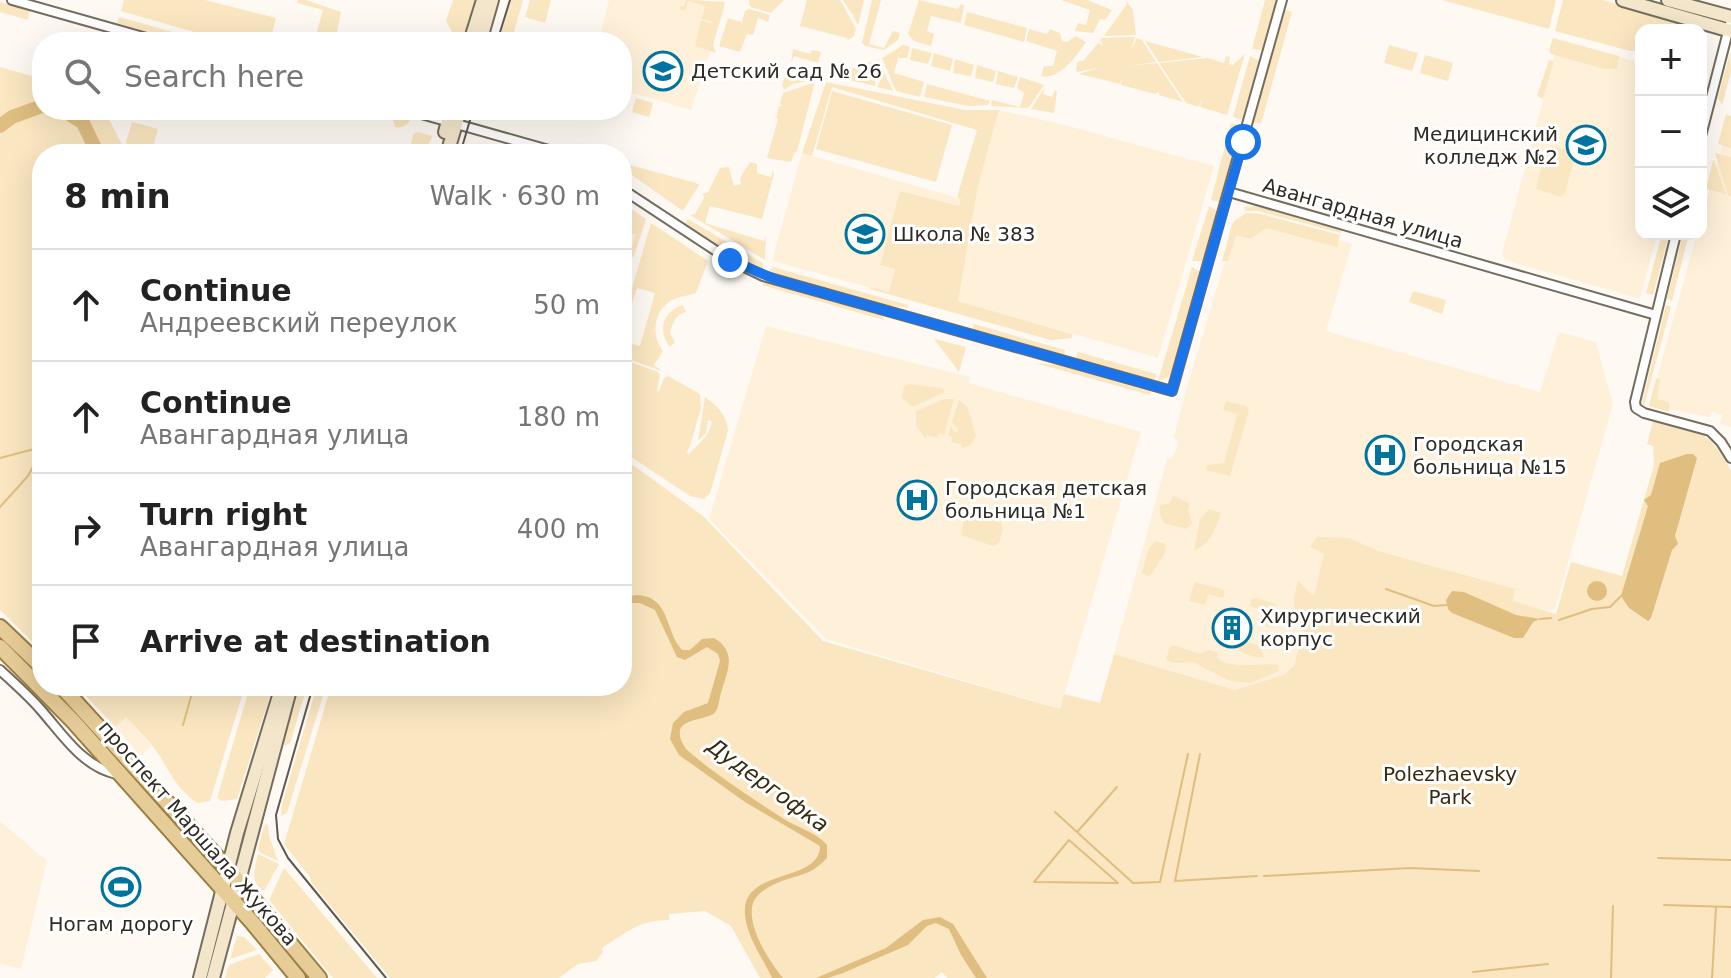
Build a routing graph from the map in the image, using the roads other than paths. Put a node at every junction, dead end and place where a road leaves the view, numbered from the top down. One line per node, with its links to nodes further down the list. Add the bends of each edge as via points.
1 (12, 0): 8 (street)
2 (483, 0): 9 (main road)
3 (492, 0): 10 (main road)
4 (1282, 0): 18 (street)
5 (1623, 0): 7 (main road)
6 (1668, 0): 7 (main road)
7 (1730, 24): 11 (street)
8 (126, 32)
9 (473, 32)
10 (483, 32)
11 (1707, 113)
12 (451, 120): 15 (main road)
13 (452, 120): 16 (main road)
14 (458, 120): 17 (street)
15 (442, 144)
16 (448, 144)
17 (532, 144)
18 (1229, 192): 19 (street, via 1172,391 763,276); 21 (street, Авангардная улица)
19 (632, 196)
20 (1675, 240): 21 (street)
21 (1656, 315): 22 (street, via 1636,408 1710,431)
22 (1731, 458)
23 (0, 627): 25 (main road)
24 (0, 647): 27 (main road, проспект Маршала Жукова)
25 (32, 657)
26 (0, 670): 32 (street, via 85,758)
27 (32, 679)
28 (48, 696): 32 (main road, проспект Маршала Жукова)
29 (70, 696): 33 (main road, проспект Маршала Жукова)
30 (279, 696): 33 (main road)
31 (288, 696): 34 (main road)
32 (121, 775): 35 (main road, проспект Маршала Жукова)
33 (227, 868): 34 (main road, проспект Маршала Жукова); 35 (main road)
34 (238, 880): 35 (main road); 39 (main road, проспект Маршала Жукова)
35 (227, 895): 36 (main road); 37 (main road); 38 (main road, проспект Маршала Жукова)
36 (200, 978)
37 (213, 978)
38 (298, 978)
39 (319, 978)

